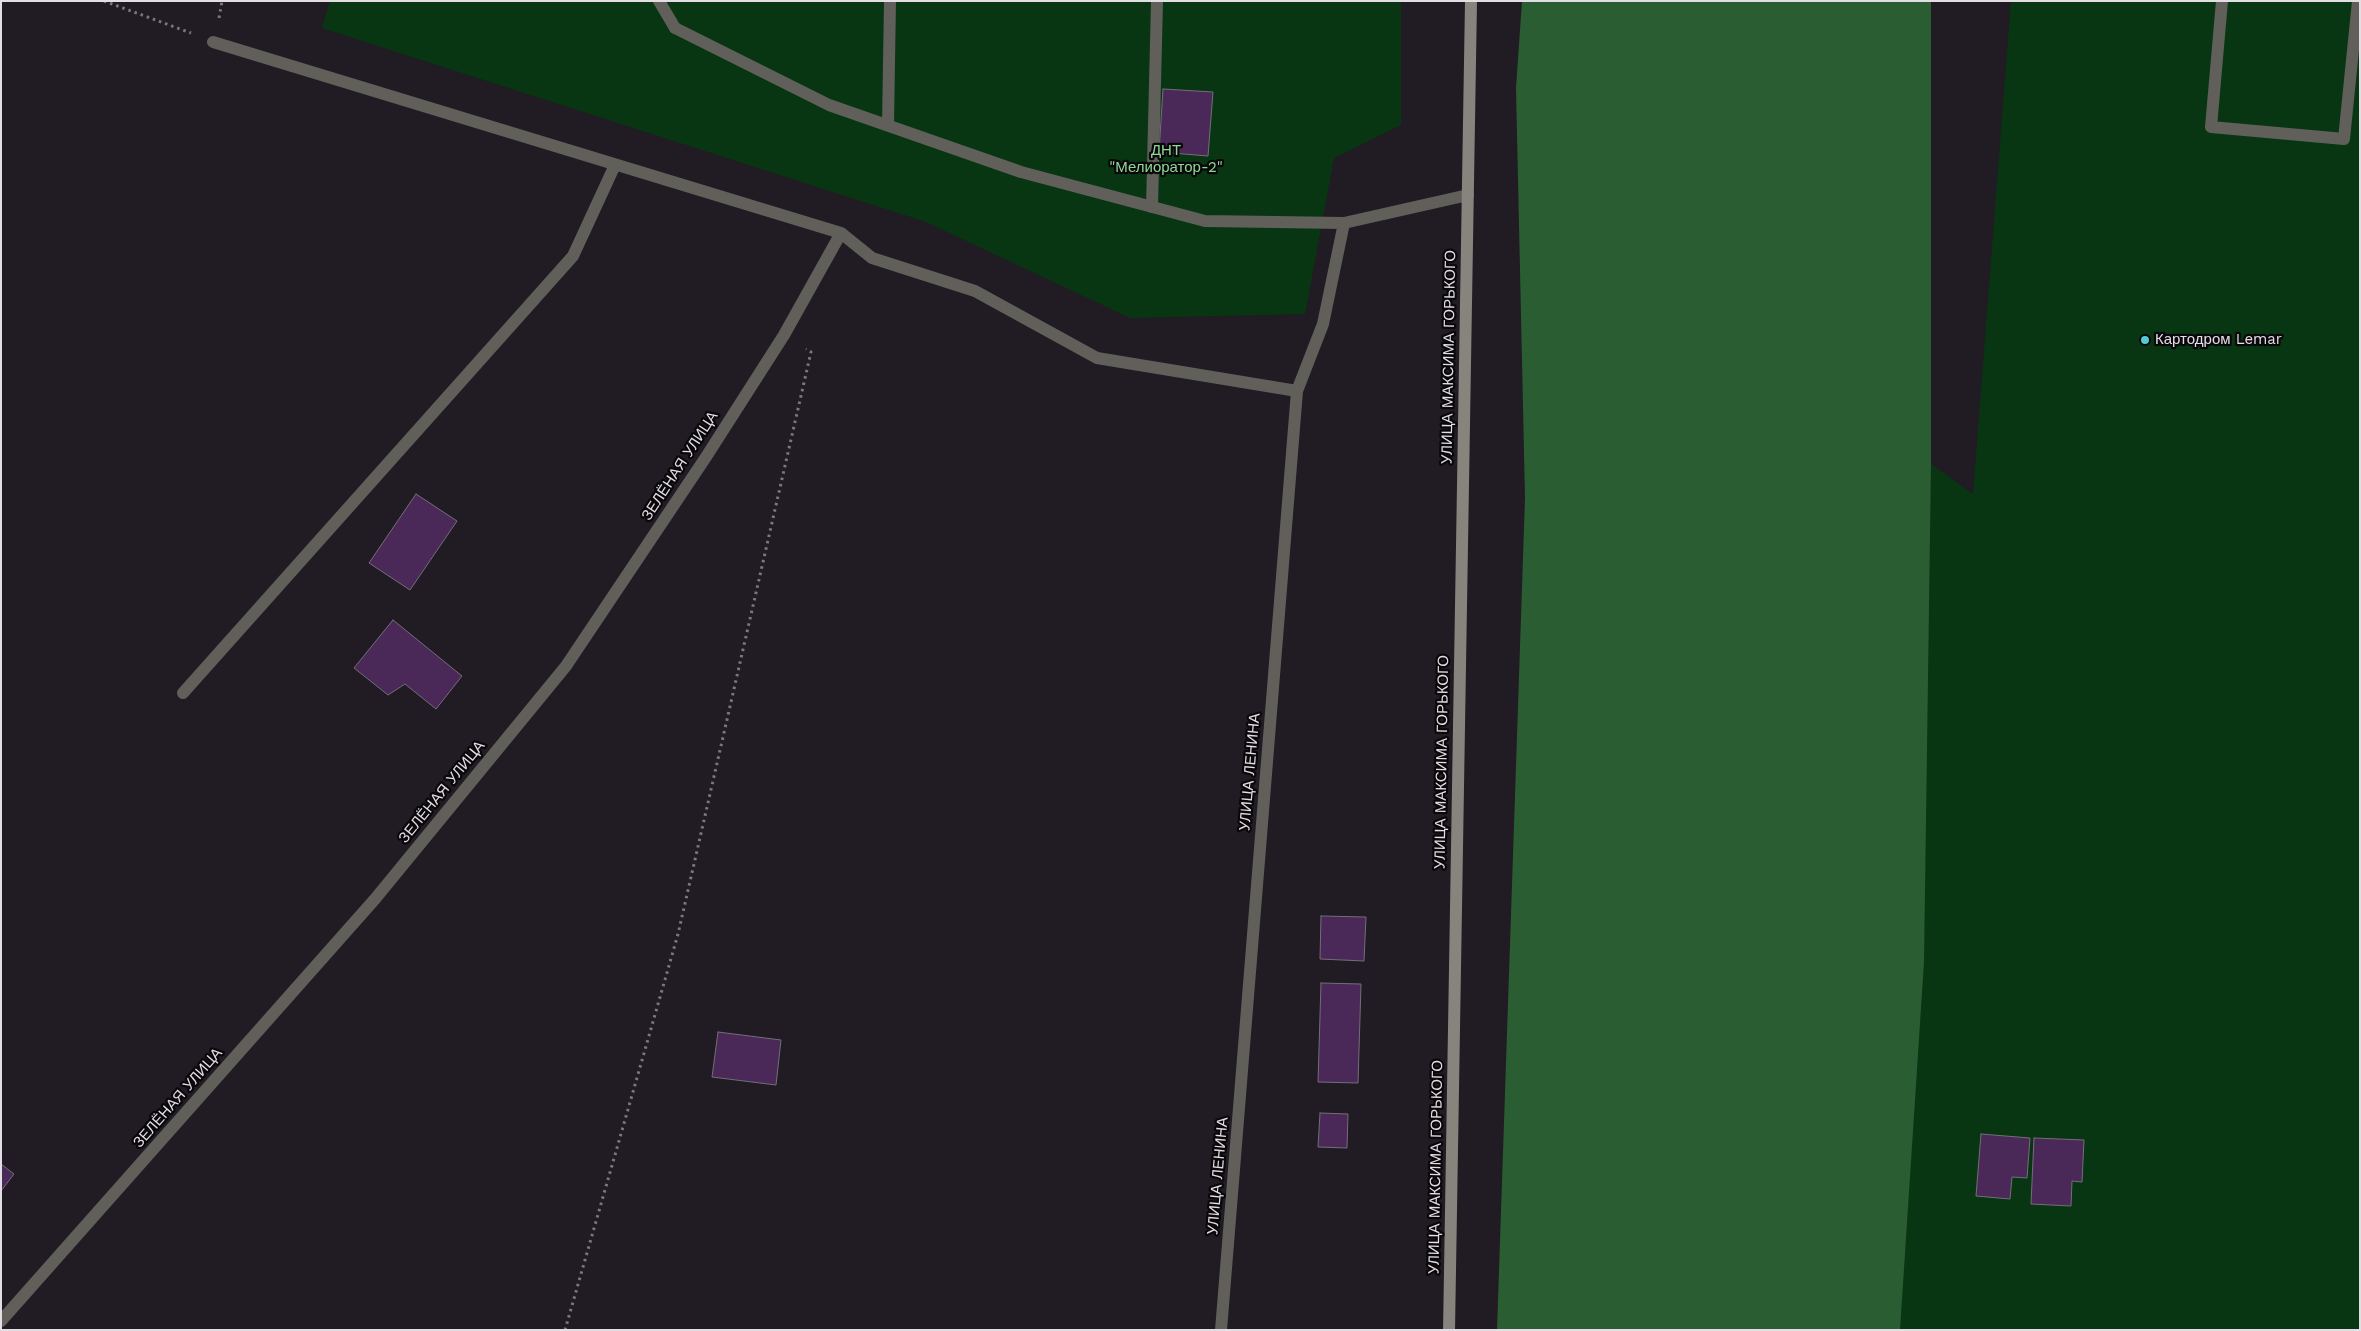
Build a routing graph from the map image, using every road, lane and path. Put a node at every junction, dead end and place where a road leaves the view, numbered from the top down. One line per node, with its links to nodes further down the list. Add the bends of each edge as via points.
1 (104, 1): 8 (path)
2 (659, 1): 9 (street, via 675,28 828,105)
3 (890, 1): 9 (street)
4 (1158, 1): 12 (street)
5 (1471, 1): 11 (main road, УЛИЦА МАКСИМА ГОРЬКОГО)
6 (2222, 1): 7 (street, via 2211,127 2344,139)
7 (2358, 1)
8 (214, 42): 10 (street)
9 (888, 125): 12 (street, via 1021,172)
10 (616, 165): 14 (street); 17 (street, via 573,256)
11 (1468, 195): 13 (street); 21 (main road, УЛИЦА МАКСИМА ГОРЬКОГО)
12 (1152, 207): 13 (street, via 1205,221)
13 (1344, 223): 16 (street, УЛИЦА ЛЕНИНА, via 1323,324)
14 (841, 233): 15 (street, ЗЕЛЁНАЯ УЛИЦА); 16 (street, via 872,258 976,291 1097,358)
15 (784, 335): 18 (street, ЗЕЛЁНАЯ УЛИЦА, via 706,458 566,666 375,899); 19 (path, via 811,352 678,934)
16 (1297, 391): 20 (street, УЛИЦА ЛЕНИНА)
17 (183, 693)
18 (1, 1320)
19 (565, 1330)
20 (1222, 1330)
21 (1449, 1330)

